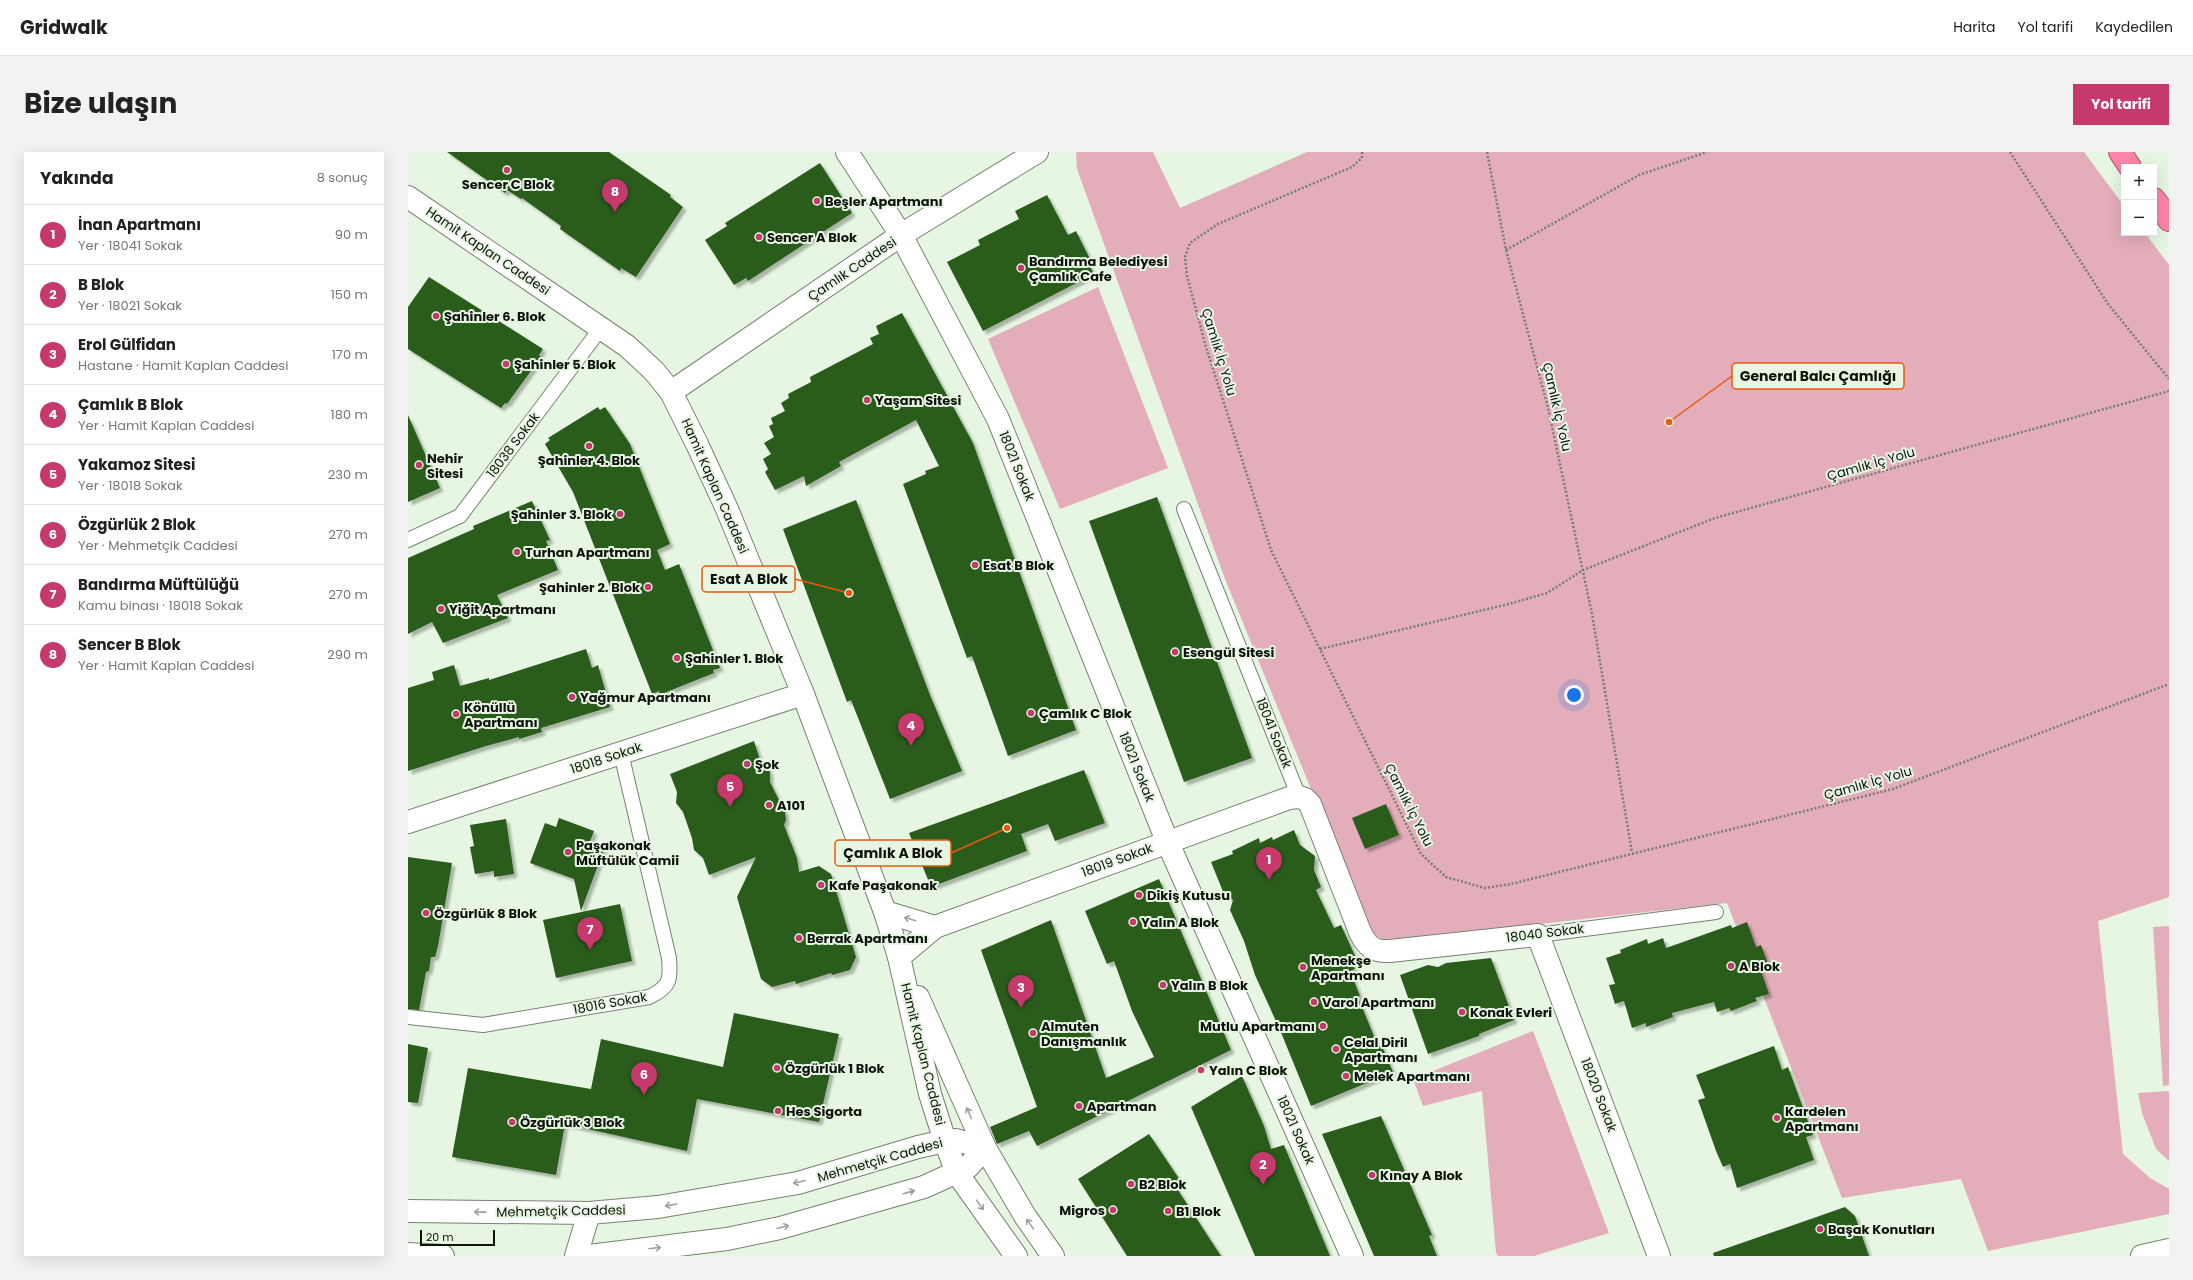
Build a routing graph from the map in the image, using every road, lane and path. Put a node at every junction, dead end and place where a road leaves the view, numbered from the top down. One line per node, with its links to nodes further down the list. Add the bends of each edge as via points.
1 (847, 152): 12 (street, 18021 Sokak)
2 (1037, 152): 12 (street, Çamlık Caddesi)
3 (1362, 152): 21 (path, Çamlık İç Yolu, via 1362,158 1352,167 1218,224 1190,243 1185,257 1187,276 1206,347 1271,550)
4 (1487, 152): 13 (path, Çamlık İç Yolu)
5 (1707, 152): 13 (path, via 1639,175)
6 (2010, 152): 15 (path, via 2108,304)
7 (2120, 152): 8 (highway)
8 (2128, 164)
9 (408, 197): 14 (street, Hamit Kaplan Caddesi)
10 (2155, 200): 11 (highway)
11 (2169, 220)
12 (901, 235): 17 (street, Çamlık Caddesi); 27 (street, 18021 Sokak, via 998,419)
13 (1506, 250): 20 (path, Çamlık İç Yolu, via 1548,408)
14 (601, 328): 17 (street, Hamit Kaplan Caddesi, via 641,358); 19 (lane, 18038 Sokak, via 460,516)
15 (2169, 379)
16 (2169, 391): 20 (path, Çamlık İç Yolu, via 1715,518)
17 (671, 392): 23 (street, Hamit Kaplan Caddesi, via 728,509)
18 (1184, 508): 25 (lane, 18041 Sokak)
19 (408, 540)
20 (1582, 570): 21 (path, Çamlık İç Yolu, via 1547,593); 28 (path, Çamlık İç Yolu)
21 (1320, 649): 28 (path, Çamlık İç Yolu, via 1421,854 1446,877 1485,888 1511,884)
22 (2169, 684): 28 (path, Çamlık İç Yolu, via 1893,789)
23 (803, 694): 24 (street, 18018 Sokak); 29 (street, Hamit Kaplan Caddesi)
24 (621, 753): 26 (street, 18018 Sokak); 35 (lane, 18016 Sokak, via 669,958 668,984 660,992 649,997 483,1025)
25 (1299, 797): 27 (street, 18019 Sokak, via 1289,798); 33 (street, 18041 Sokak, via 1310,804 1360,932 1365,943)
26 (408, 822)
27 (1167, 841): 31 (street, 18019 Sokak); 48 (street, 18021 Sokak)
28 (1632, 853)
29 (884, 912): 31 (street, one-way to 29); 34 (street, Hamit Kaplan Caddesi)
30 (1716, 912): 32 (lane, 18040 Sokak)
31 (935, 927): 34 (street, 18019 Sokak)
32 (1538, 935): 33 (street, 18040 Sokak, via 1390,951); 49 (street, 18020 Sokak)
33 (1373, 950)
34 (899, 956): 36 (street, Hamit Kaplan Caddesi, via 930,1094); 37 (street, Hamit Kaplan Caddesi, one-way to 34)
35 (408, 1017)
36 (945, 1141): 37 (street, Mehmetçik Caddesi, via 956,1140); 38 (street, Hamit Kaplan Caddesi); 40 (street, Mehmetçik Caddesi, one-way to 40, via 798,1183 658,1207)
37 (985, 1148): 38 (street, via 968,1167); 47 (street, Hamit Kaplan Caddesi, one-way to 37, via 1025,1216)
38 (957, 1173): 45 (street, one-way to 38, via 727,1239 780,1228 924,1187); 46 (street, Hamit Kaplan Caddesi, one-way to 46)
39 (408, 1211): 40 (street, Mehmetçik Caddesi, one-way to 39)
40 (589, 1213): 44 (street)
41 (2169, 1250): 50 (street)
42 (408, 1254): 43 (street)
43 (443, 1256)
44 (576, 1256)
45 (589, 1256)
46 (1016, 1256)
47 (1053, 1256)
48 (1352, 1256)
49 (1659, 1256)
50 (2142, 1256)

